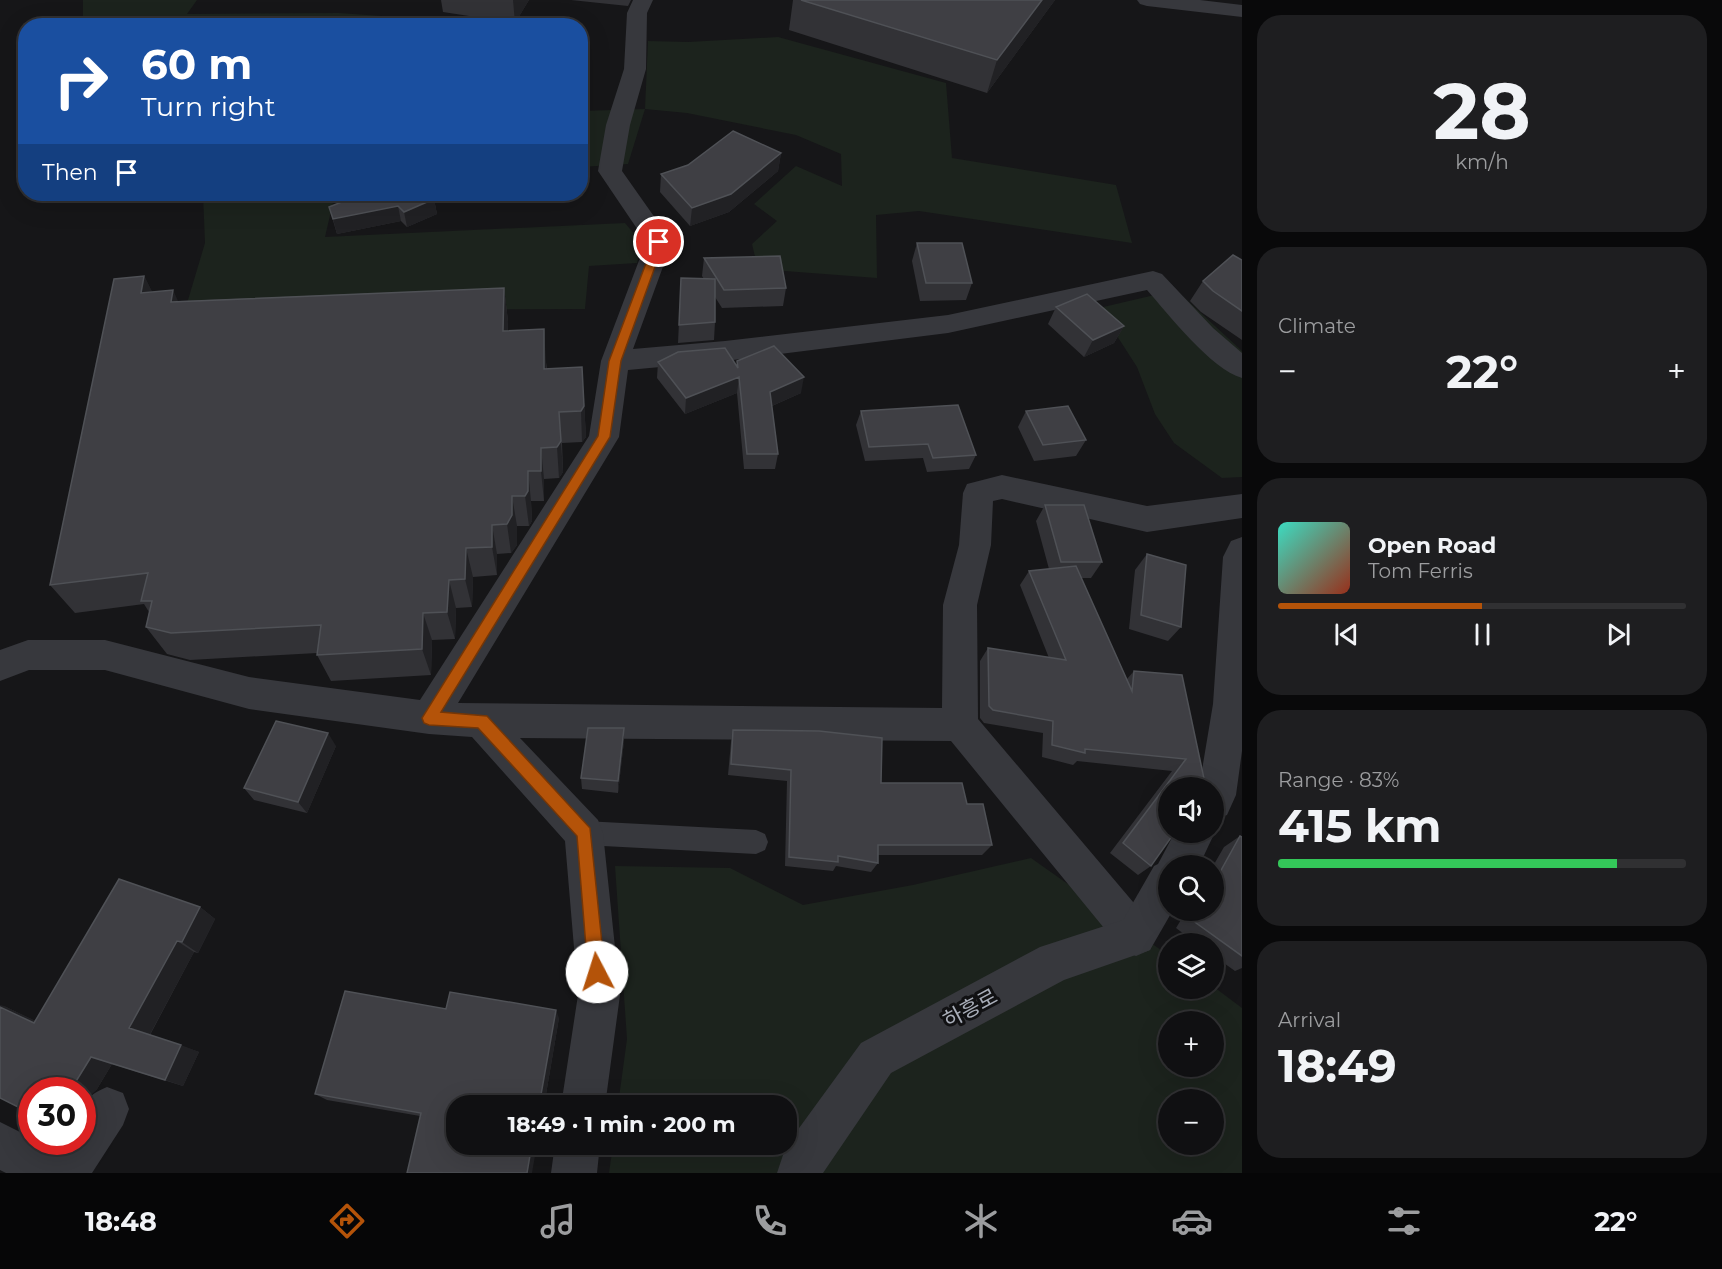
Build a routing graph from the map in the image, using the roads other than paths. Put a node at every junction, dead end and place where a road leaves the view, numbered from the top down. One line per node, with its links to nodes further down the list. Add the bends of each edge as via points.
1 (643, 0): 5 (street, via 637,13 635,69 618,125 610,171 659,242)
2 (1147, 0): 4 (street)
3 (1214, 0): 4 (lane)
4 (1240, 11)
5 (615, 361): 6 (street, via 948,324 1153,280 1203,335); 10 (street, via 604,437)
6 (1242, 368)
7 (1242, 506): 12 (street, via 1147,519 1002,487 978,493 975,545 960,605)
8 (1242, 550): 13 (street, via 1231,705)
9 (0, 666): 10 (street, via 28,655 105,656 249,693)
10 (429, 718): 11 (street)
11 (481, 721): 12 (street); 14 (street)
12 (960, 725): 17 (street)
13 (1220, 777)
14 (584, 833): 15 (lane); 18 (street, via 599,995)
15 (756, 842)
16 (1158, 898): 17 (street)
17 (1136, 936): 25 (street, 하흥로, via 1056,962 876,1058 802,1162)
18 (585, 1095)
19 (107, 1109): 23 (street)
20 (0, 1145): 22 (street)
21 (576, 1155): 24 (street)
22 (51, 1173)
23 (65, 1173)
24 (574, 1173)
25 (800, 1173)

